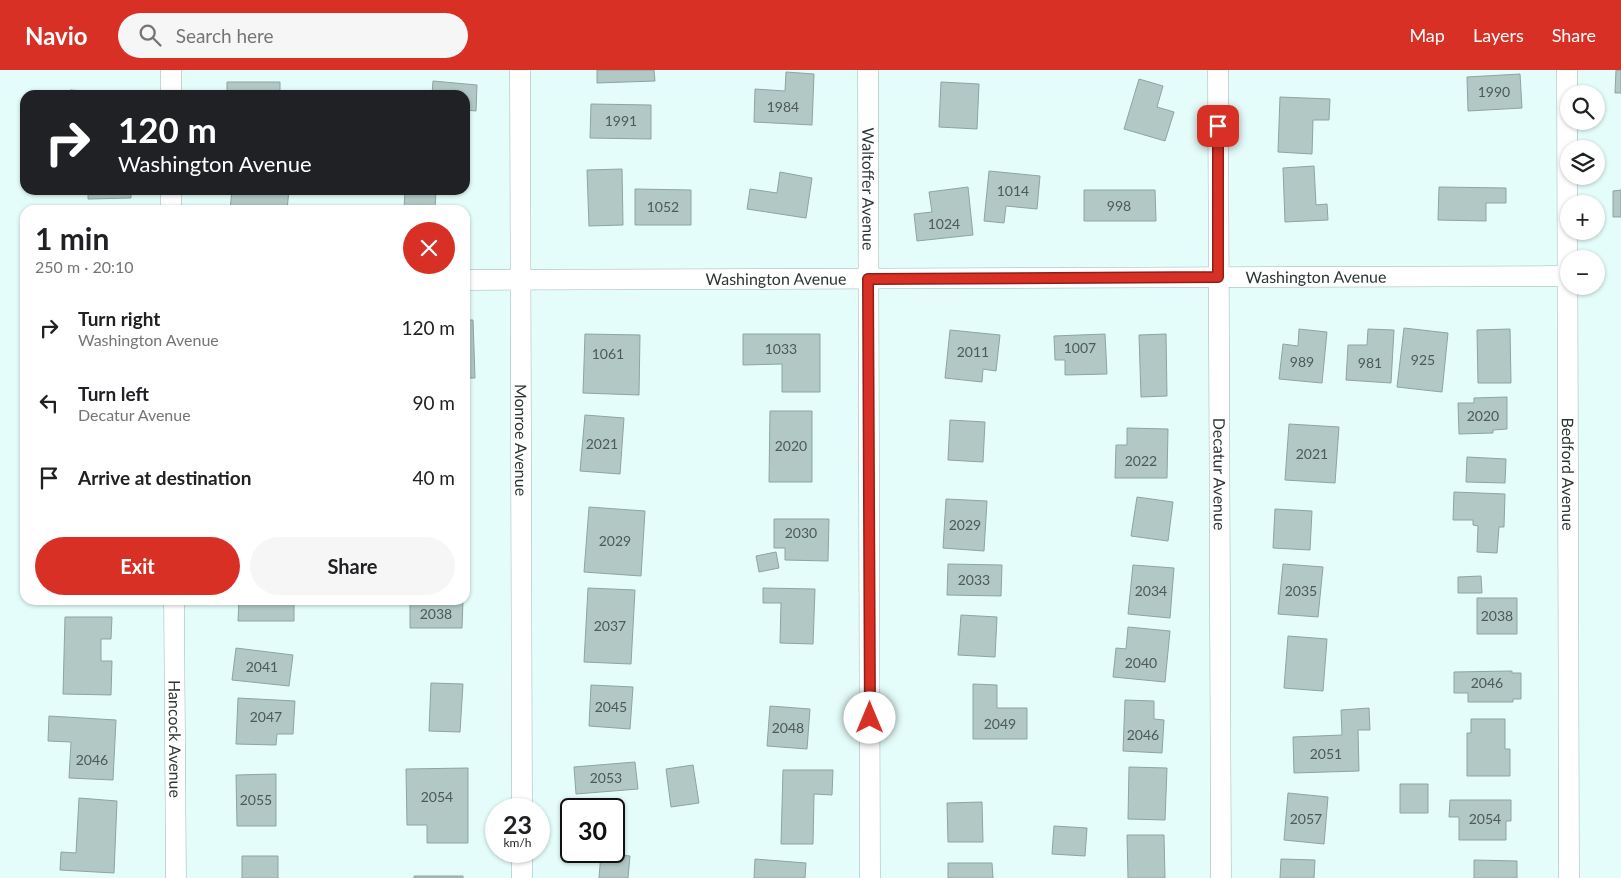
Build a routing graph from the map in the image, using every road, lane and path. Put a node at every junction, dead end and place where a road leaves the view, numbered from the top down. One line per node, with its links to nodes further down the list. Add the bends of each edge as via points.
1 (171, 70): 6 (street)
2 (520, 70): 12 (street, Monroe Avenue)
3 (868, 70): 10 (street, Waltoffer Avenue)
4 (1218, 70): 9 (street, Decatur Avenue)
5 (1566, 70): 7 (street, Bedford Avenue)
6 (171, 90)
7 (1567, 250)
8 (1560, 276): 9 (street, Washington Avenue)
9 (1218, 277): 10 (street, Washington Avenue); 20 (street, Decatur Avenue)
10 (868, 279): 12 (street, Washington Avenue); 19 (street, Waltoffer Avenue)
11 (470, 280): 12 (street, Washington Avenue)
12 (521, 280): 15 (street, Monroe Avenue)
13 (1567, 295): 21 (street, Bedford Avenue)
14 (174, 605): 17 (street, Hancock Avenue)
15 (522, 798)
16 (522, 863): 18 (street)
17 (176, 878)
18 (522, 878)
19 (870, 878)
20 (1220, 878)
21 (1569, 878)

